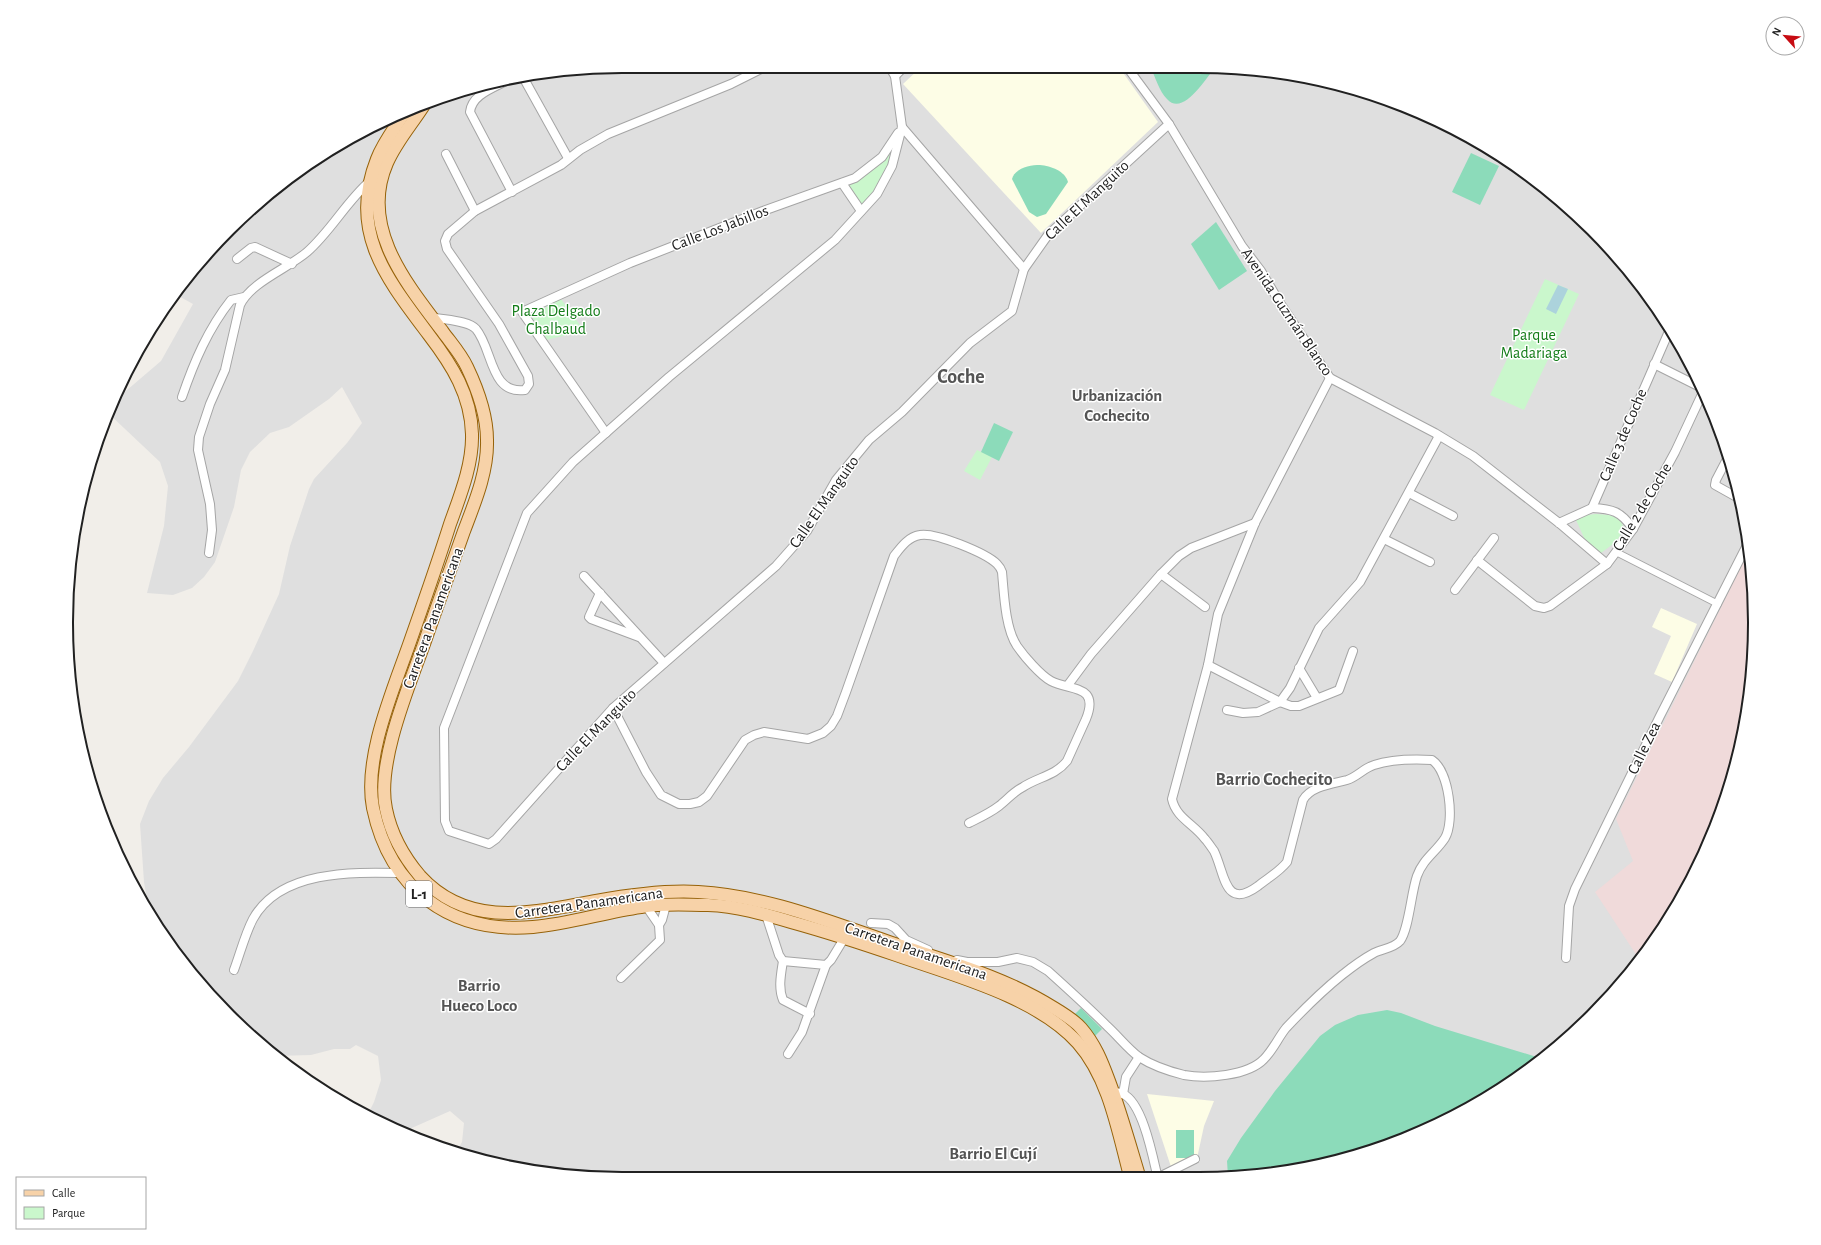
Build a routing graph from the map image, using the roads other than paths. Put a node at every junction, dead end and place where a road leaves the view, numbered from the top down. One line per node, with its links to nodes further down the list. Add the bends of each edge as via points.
1 (753, 73): 13 (street, via 608,134)
2 (894, 73): 5 (street)
3 (899, 73): 5 (street)
4 (1132, 73): 10 (street, Avenida Guzmán Blanco)
5 (896, 76): 11 (street)
6 (526, 82): 13 (street)
7 (491, 90): 16 (street, via 474,100 470,112)
8 (419, 112): 23 (main road, Carretera Panamericana / L-1, via 387,162 378,202 389,251 408,286)
9 (399, 121): 14 (main road, Carretera Panamericana / L-1, via 377,158)
10 (1168, 124): 21 (street, Calle El Manguito, via 1048,234); 26 (street, Avenida Guzmán Blanco, via 1242,246 1262,272)
11 (902, 127): 15 (street, Calle Los Jabillos, via 882,157 855,178); 18 (street, via 892,166 877,194); 21 (street)
12 (446, 154): 17 (street)
13 (568, 158): 16 (street, via 561,165)
14 (370, 180): 20 (street, via 330,229); 65 (main road, Carretera Panamericana / L-1, via 367,196 368,227 377,255 396,291 438,346 459,380 468,403 472,434 463,486 394,687 372,764 372,799 376,821 382,840)
15 (842, 183): 18 (street); 30 (street, Calle Los Jabillos, via 630,263 522,312)
16 (512, 192): 17 (street)
17 (475, 211): 23 (street, via 448,234 445,241 447,249 499,324 528,376 529,384 525,390 515,391 505,387 497,376 491,358 475,328 463,322)
18 (860, 211): 30 (street, via 835,240 669,377)
19 (237, 259): 20 (street, via 255,247)
20 (292, 264): 22 (street)
21 (1024, 269): 56 (street, Calle El Manguito, via 1012,310 970,343 902,412 869,440 836,480 807,531 776,566)
22 (244, 297): 28 (street, via 231,300 218,316 194,362); 43 (street, via 225,370 199,437 198,450 210,504 212,530)
23 (432, 317): 72 (main road, Carretera Panamericana / L-1, via 466,364 483,408 488,442 481,483 405,695 387,765 384,788 386,808 394,836 411,866 447,899 491,913 537,912 642,894 696,892 755,899)
24 (1667, 336): 25 (street, Calle 3 de Coche)
25 (1654, 364): 27 (street); 35 (street, Calle 3 de Coche)
26 (1330, 378): 31 (street, Avenida Guzmán Blanco); 37 (street)
27 (1693, 384)
28 (182, 397)
29 (1700, 399): 39 (street, Calle 2 de Coche, via 1675,452)
30 (606, 433): 62 (street, Calle El Manguito, via 573,462 527,512 444,728 446,821 449,831 489,844 496,840)
31 (1439, 436): 33 (street); 38 (street, Avenida Guzmán Blanco, via 1473,456)
32 (1724, 465): 34 (street, via 1715,485)
33 (1409, 493): 36 (street); 41 (street)
34 (1732, 495)
35 (1592, 508): 38 (street); 39 (street, via 1609,509 1625,516)
36 (1453, 516)
37 (1255, 523): 48 (street, via 1191,548); 57 (street, via 1218,614)
38 (1559, 523): 47 (street, Avenida Guzmán Blanco)
39 (1633, 529): 42 (street, Calle 2 de Coche)
40 (1494, 538): 45 (street)
41 (1384, 539): 46 (street); 58 (street, via 1360,582 1319,628)
42 (1616, 552): 47 (street, Calle 2 de Coche); 52 (street)
43 (209, 553)
44 (1743, 553): 52 (street, Calle Zea)
45 (1477, 560): 47 (street, Calle 2 de Coche, via 1535,606 1544,608); 50 (street)
46 (1430, 562)
47 (1607, 564)
48 (1161, 574): 53 (street); 59 (street, via 1091,654)
49 (584, 576): 51 (street)
50 (1455, 590)
51 (600, 593): 54 (street); 54 (street, via 589,617)
52 (1718, 604): 73 (street, Calle Zea, via 1575,889 1569,906)
53 (1205, 607)
54 (641, 638): 56 (street)
55 (1353, 652): 60 (street, via 1341,689)
56 (664, 663): 62 (street, Calle El Manguito)
57 (1208, 665): 61 (street); 80 (street, via 1172,799 1178,813 1204,837 1214,852 1230,891 1242,894 1249,892 1287,862 1303,800 1310,792 1348,780 1372,765 1402,760 1432,760 1437,763 1448,788 1448,832 1419,871 1412,891 1404,933 1399,942 1373,953 1341,975 1298,1016 1262,1061 1240,1072 1227,1075 1186,1075 1160,1068)
58 (1300, 668): 60 (street); 61 (street)
59 (1068, 685): 62 (street, via 1044,676 1017,646 1011,635 1002,572 998,565 978,552 940,537 920,535 907,540 894,556 837,716 823,733 808,739 764,732 754,735 745,740 707,796 699,802 678,804 661,796); 64 (street, via 1086,694 1090,706 1067,761 1057,771 1024,786 998,808)
60 (1317, 698): 61 (street, via 1295,706)
61 (1280, 702): 63 (street, via 1258,712)
62 (613, 708)
63 (1227, 710)
64 (969, 823)
65 (400, 873): 67 (main road, Carretera Panamericana / L-1, via 418,893 440,910 475,923 496,926 544,926); 76 (street, via 351,872 316,877 276,894 263,905 253,919)
66 (666, 905): 67 (main road, Carretera Panamericana / L-1); 68 (main road, Carretera Panamericana / L-1, via 728,906); 70 (street)
67 (646, 906): 70 (street)
68 (766, 915): 71 (main road, Carretera Panamericana / L-1); 74 (street, via 778,955)
69 (871, 923): 72 (street, via 888,924 895,928)
70 (659, 925): 77 (street, via 660,940)
71 (844, 937): 75 (street); 83 (main road, Carretera Panamericana / L-1, via 998,992 1036,1011 1065,1030 1087,1055 1104,1089)
72 (905, 943): 80 (street, via 942,957 967,962 998,962 1017,958 1033,962 1048,971); 81 (main road, Carretera Panamericana / L-1, via 1005,982 1064,1014 1091,1040)
73 (1566, 958)
74 (783, 961): 75 (street); 78 (street, via 780,980 780,994 783,1000)
75 (826, 965): 78 (street)
76 (234, 970)
77 (621, 978)
78 (810, 1014): 79 (street)
79 (788, 1054)
80 (1139, 1057): 81 (street)
81 (1118, 1093): 84 (main road, Carretera Panamericana / L-1); 85 (street, via 1131,1100 1142,1121)
82 (1195, 1160): 86 (street)
83 (1129, 1172)
84 (1138, 1172)
85 (1155, 1172)
86 (1171, 1172)

